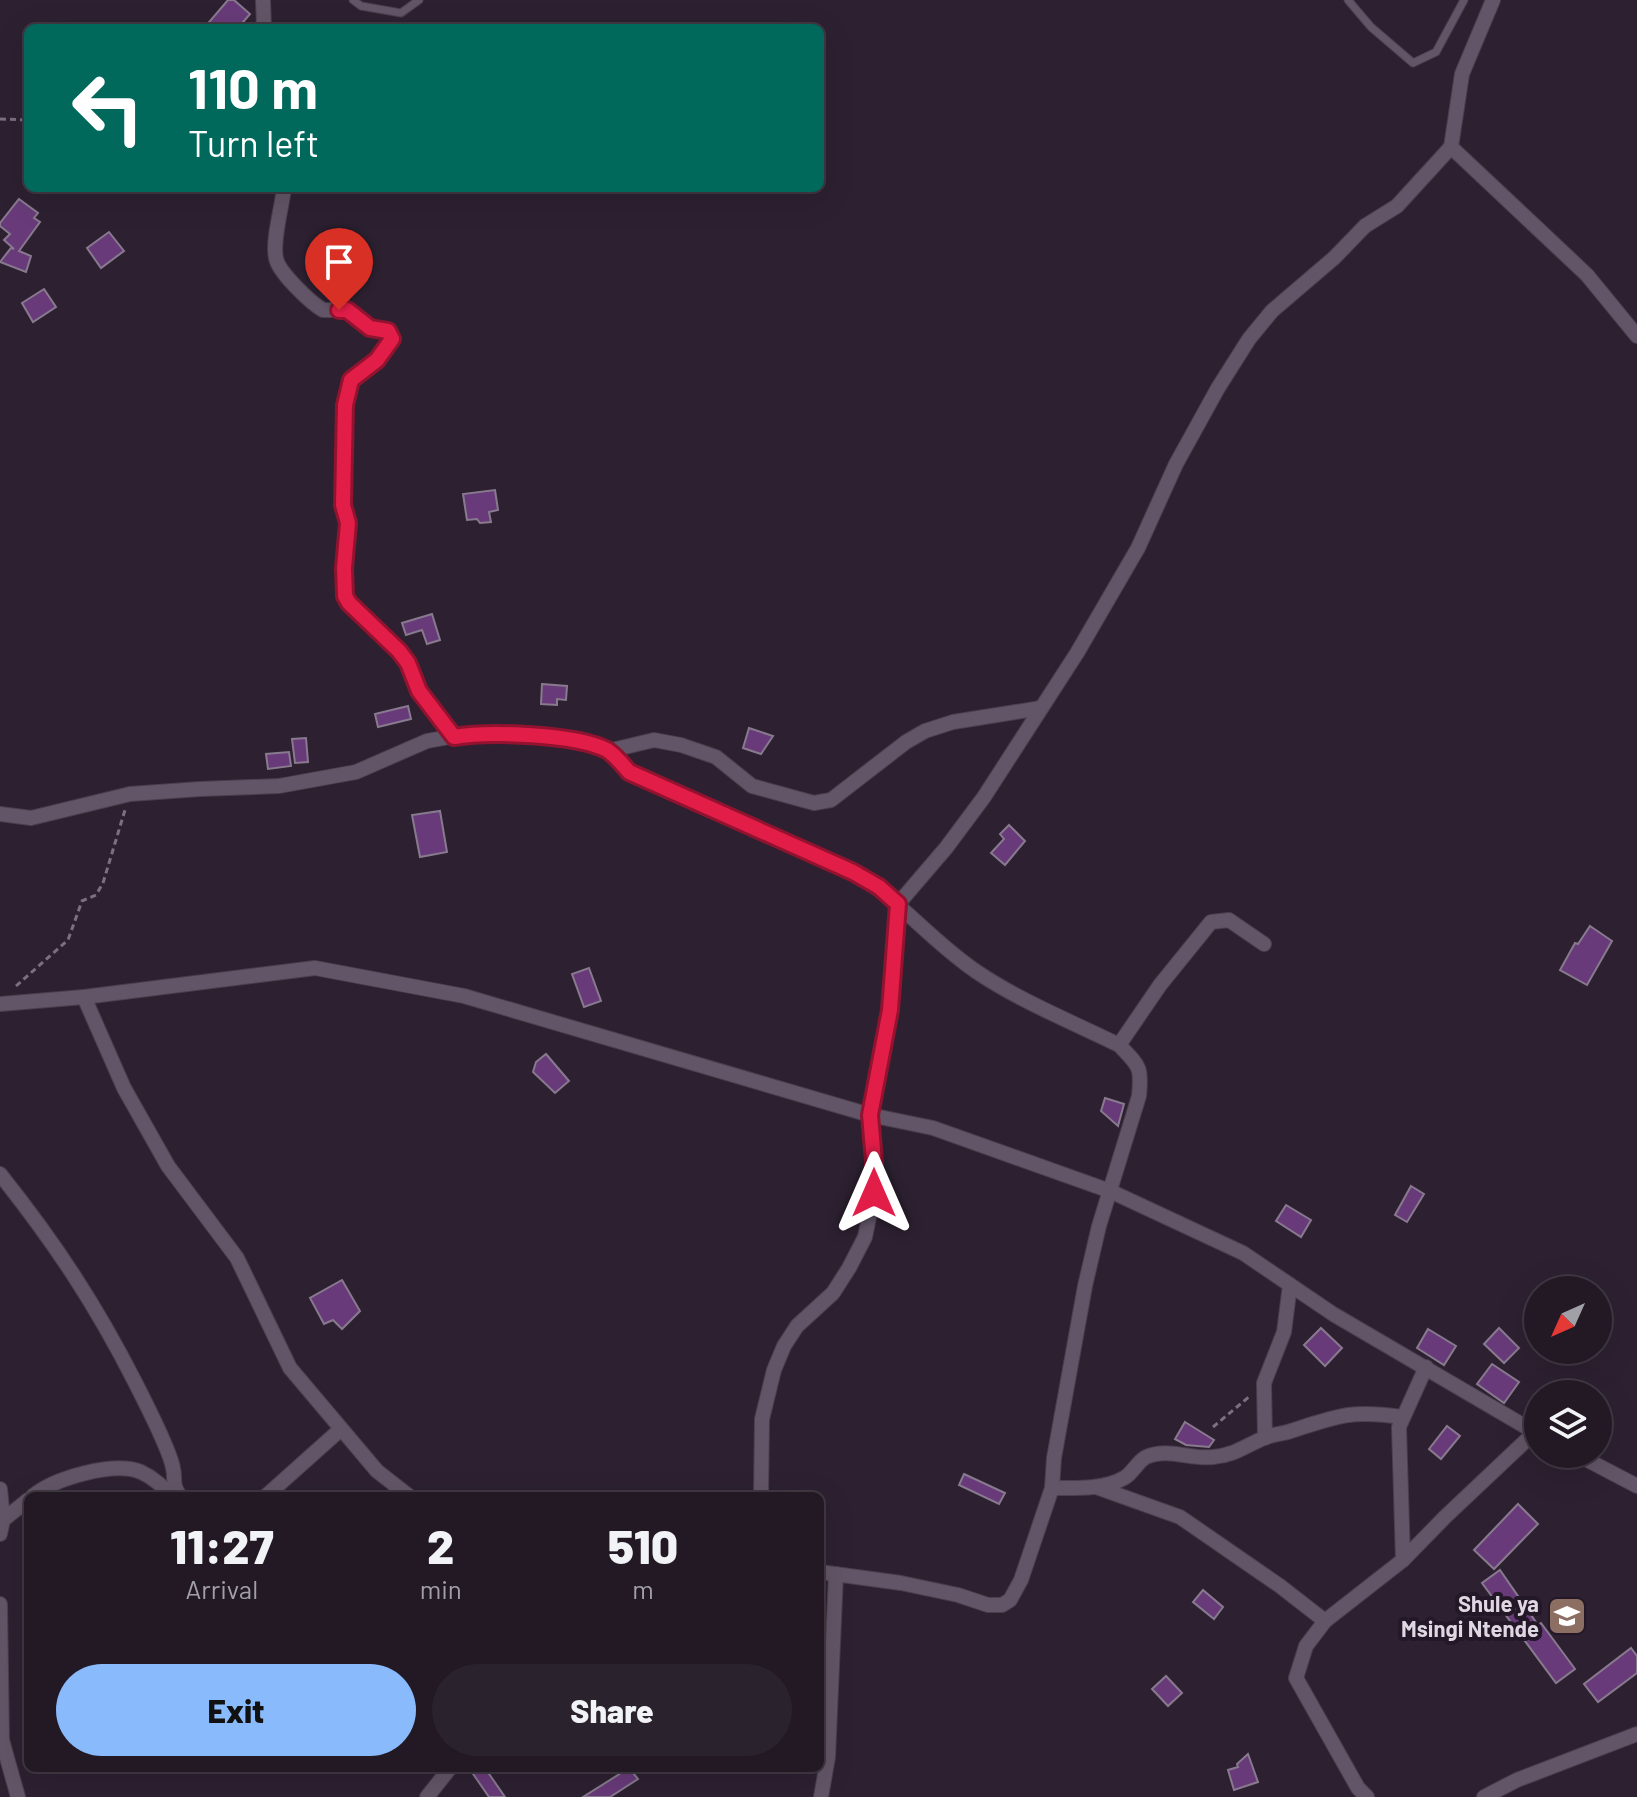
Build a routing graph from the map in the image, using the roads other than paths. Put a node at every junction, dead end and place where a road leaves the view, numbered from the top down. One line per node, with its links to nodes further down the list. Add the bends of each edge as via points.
1 (263, 0): 7 (street)
2 (353, 0): 3 (lane, via 401,13)
3 (419, 0)
4 (1348, 0): 5 (lane, via 1413,63 1436,52)
5 (1464, 0)
6 (1493, 0): 8 (street, via 1462,74)
7 (264, 24)
8 (1451, 147): 10 (street, via 1587,275); 11 (street, via 1397,206 1365,226 1272,311 1249,339 1176,464 1138,548)
9 (284, 192): 12 (street, via 278,264 316,306 347,310 370,328 388,331 392,339 348,387 342,498 348,523 345,596 399,651 419,691)
10 (1637, 336)
11 (1041, 708): 13 (street, via 925,731 831,800 814,803 752,786 716,757 681,745 654,740); 15 (street, via 963,826)
12 (454, 737): 13 (street, via 534,736 574,740); 14 (street, via 427,741 356,772 279,786 130,794 31,818)
13 (608, 751): 15 (street, via 629,772 853,872)
14 (0, 814)
15 (898, 904): 19 (street, via 979,973); 20 (street, via 890,1010)
16 (1264, 944): 19 (street, via 1229,920 1211,922)
17 (84, 997): 18 (street); 20 (street, via 315,968 464,996); 27 (street, via 124,1088 168,1166 237,1258 290,1368)
18 (5, 998)
19 (1119, 1045): 22 (street, via 1141,1075)
20 (870, 1115): 22 (street, via 933,1128); 40 (street, via 874,1193 865,1237 833,1293 797,1326 779,1358 762,1419)
21 (0, 1174): 37 (street, via 83,1287 136,1385 173,1467)
22 (1110, 1191): 23 (street, via 1243,1253); 33 (street, via 1085,1286)
23 (1290, 1285): 24 (street); 28 (street, via 1284,1332 1264,1383)
24 (1426, 1367): 25 (street); 26 (street)
25 (1402, 1417): 28 (street, via 1346,1413); 43 (street, via 1398,1443)
26 (1524, 1426)
27 (341, 1429): 38 (street); 39 (street, via 377,1471)
28 (1265, 1438): 32 (street, via 1244,1450 1210,1458 1177,1453 1146,1457 1127,1477)
29 (1524, 1444): 43 (street)
30 (1603, 1468): 31 (street)
31 (1637, 1486)
32 (1096, 1487): 33 (street); 47 (street, via 1180,1517)
33 (1052, 1488): 45 (street, via 1021,1580 1002,1605)
34 (0, 1489): 42 (street)
35 (41, 1492): 36 (street, via 69,1477 126,1468 156,1480)
36 (167, 1492)
37 (177, 1492)
38 (270, 1492)
39 (404, 1492)
40 (761, 1492)
41 (24, 1504): 42 (street)
42 (2, 1527)
43 (1403, 1560): 47 (street)
44 (824, 1572): 45 (street)
45 (836, 1574): 52 (street, via 828,1757)
46 (0, 1604): 50 (street, via 2,1740)
47 (1325, 1621): 53 (street, via 1306,1646 1296,1678)
48 (1637, 1734): 54 (street)
49 (447, 1772): 51 (street)
50 (18, 1797)
51 (427, 1797)
52 (821, 1797)
53 (1367, 1797)
54 (1484, 1797)

